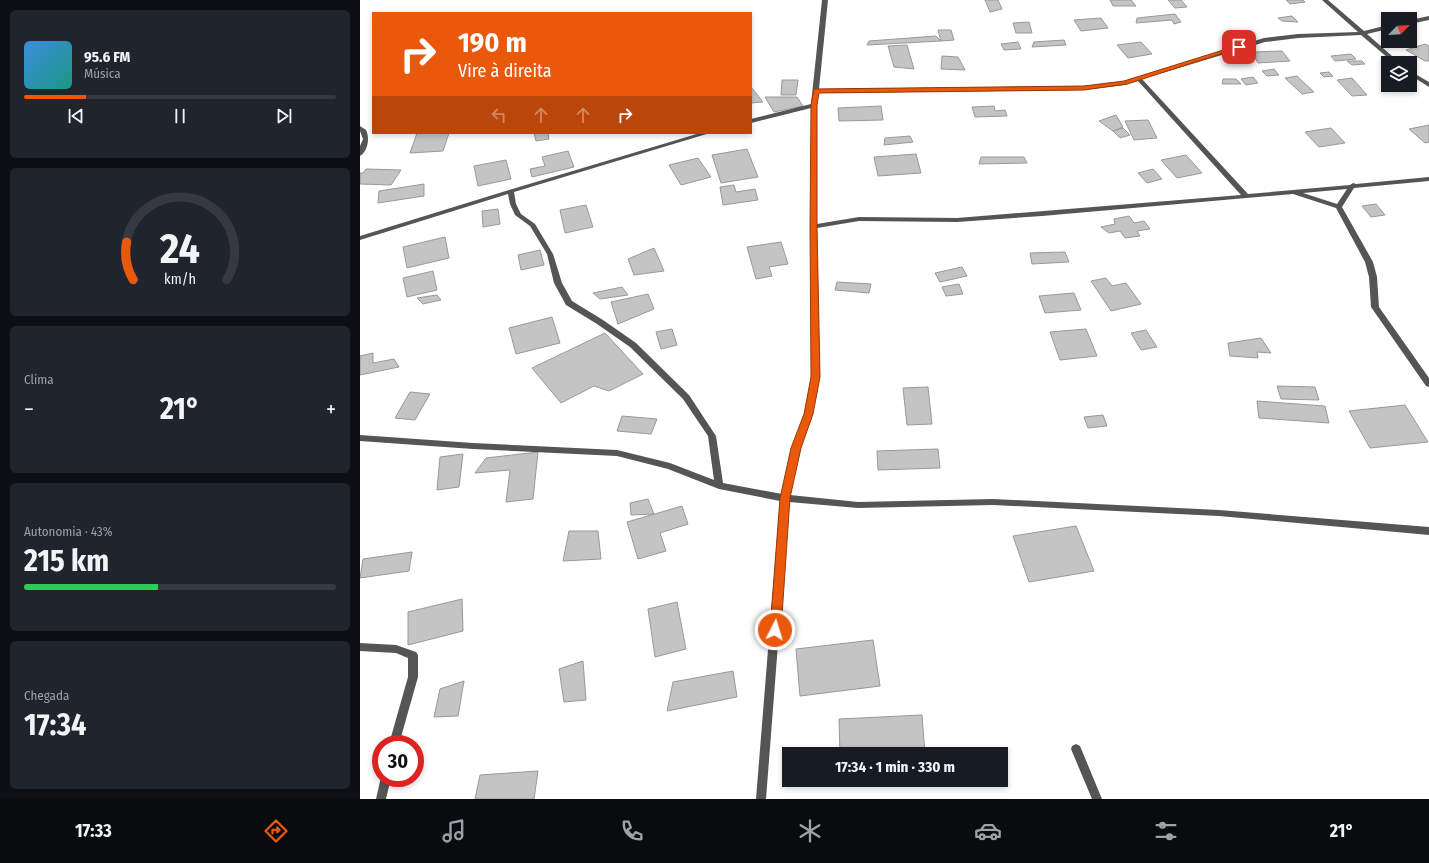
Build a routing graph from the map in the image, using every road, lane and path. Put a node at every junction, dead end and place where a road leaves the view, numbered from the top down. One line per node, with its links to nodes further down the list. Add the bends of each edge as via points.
1 (825, 0): 11 (street)
2 (1326, 0): 6 (street)
3 (1429, 18): 4 (street)
4 (1417, 21)
5 (1381, 29): 6 (street)
6 (1362, 33): 7 (street); 8 (street, via 1264,40)
7 (1389, 56)
8 (1138, 78): 11 (street, via 1109,86 1084,88); 21 (street)
9 (1417, 78): 10 (street)
10 (1429, 86)
11 (816, 91): 12 (street)
12 (814, 105): 13 (street); 23 (street)
13 (752, 121)
14 (360, 128): 16 (street, via 364,131 366,139)
15 (704, 134): 19 (street)
16 (360, 154)
17 (1429, 178): 18 (street)
18 (1353, 185): 20 (street); 22 (street)
19 (511, 191): 24 (street); 27 (street, via 518,215 533,225 550,254 558,283 569,303 633,345 686,397 712,436)
20 (1294, 192): 21 (street); 22 (street)
21 (1246, 196): 23 (street, via 957,220 859,219)
22 (1339, 207): 25 (street, via 1369,262 1375,307)
23 (814, 227): 28 (street, via 816,377)
24 (360, 238)
25 (1429, 384)
26 (360, 438): 27 (street, via 617,453 670,466)
27 (719, 486): 28 (street)
28 (785, 498): 29 (street, via 858,505 993,502 1219,513); 35 (street)
29 (1429, 531)
30 (360, 647): 31 (street, via 396,649 413,655 413,678)
31 (397, 735)
32 (1076, 749): 36 (street)
33 (384, 787): 34 (street)
34 (381, 799)
35 (761, 799)
36 (1097, 799)

